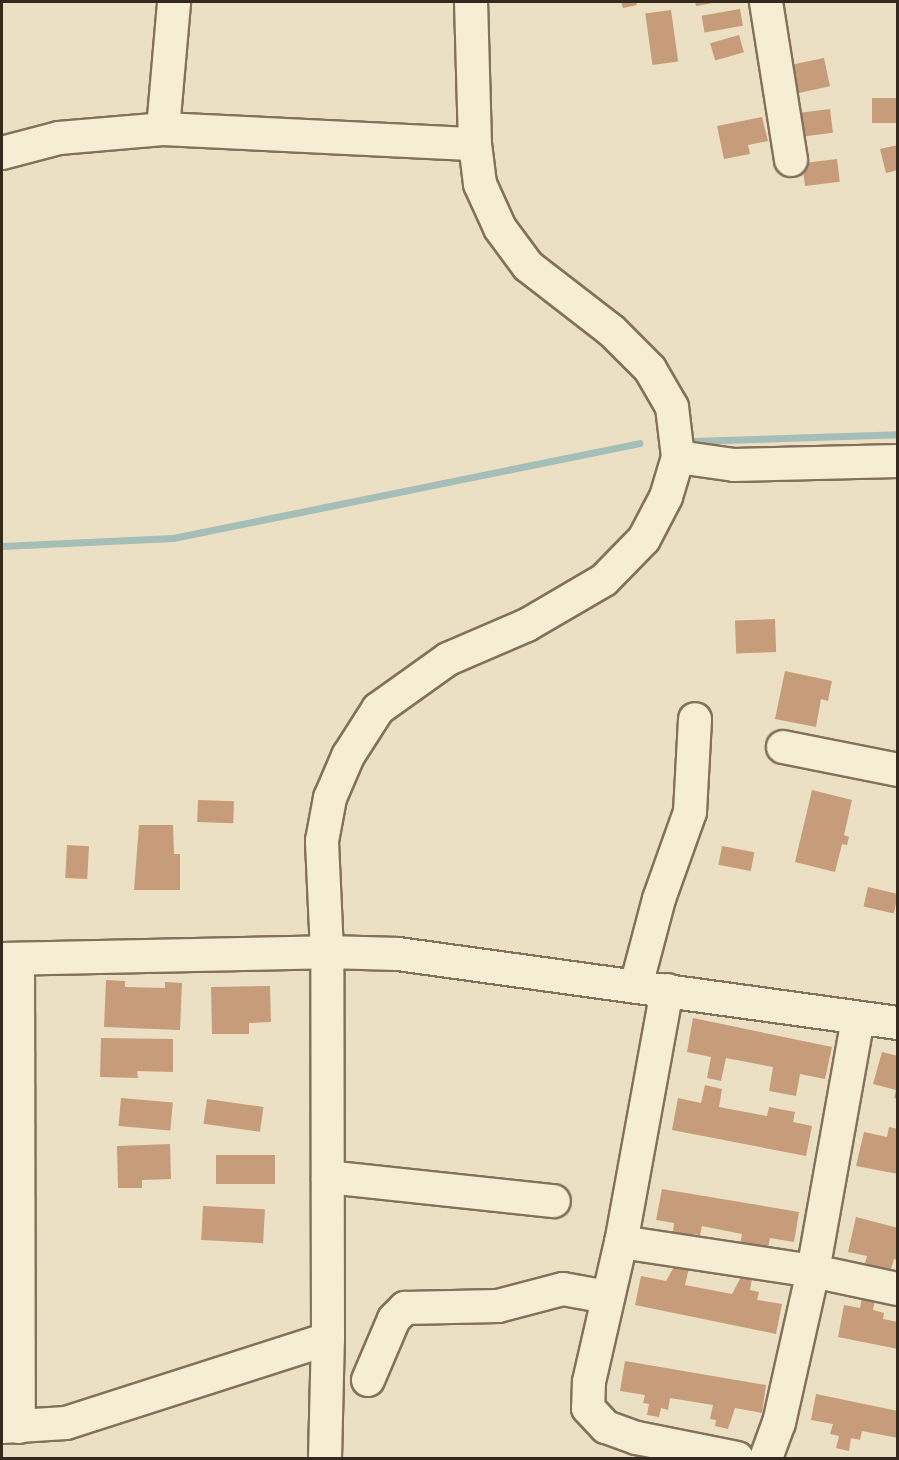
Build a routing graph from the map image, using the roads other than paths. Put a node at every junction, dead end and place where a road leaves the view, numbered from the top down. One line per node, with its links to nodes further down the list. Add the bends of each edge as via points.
1 (174, 2): 4 (street)
2 (471, 2): 5 (street)
3 (766, 2): 7 (street)
4 (164, 129): 5 (street); 6 (street, via 58,138)
5 (475, 144): 8 (street, via 480,184 500,228 528,266 612,331 650,369 672,408)
6 (2, 153)
7 (791, 160)
8 (678, 457): 9 (street, via 734,465); 13 (street, via 666,497 644,539 604,580 527,626 448,659 378,709 348,756 330,798 322,841)
9 (897, 461)
10 (695, 719): 15 (street, via 690,812 659,899)
11 (783, 747): 12 (street)
12 (897, 770)
13 (327, 952): 14 (street); 15 (street, via 398,954); 19 (street)
14 (10, 959): 27 (street)
15 (636, 986): 16 (street)
16 (667, 990): 17 (street); 21 (street)
17 (858, 1018): 18 (street); 22 (street)
18 (897, 1023)
19 (328, 1177): 20 (street); 25 (street)
20 (554, 1201)
21 (621, 1242): 22 (street); 24 (street)
22 (813, 1271): 23 (street); 30 (street, via 779,1423)
23 (897, 1289)
24 (607, 1297): 26 (street, via 563,1289 498,1306 405,1308 394,1318); 29 (street, via 589,1382 588,1408 606,1427 637,1438)
25 (328, 1339): 27 (street, via 66,1423); 28 (street)
26 (368, 1380)
27 (10, 1427)
28 (325, 1458)
29 (737, 1458)
30 (766, 1458)

